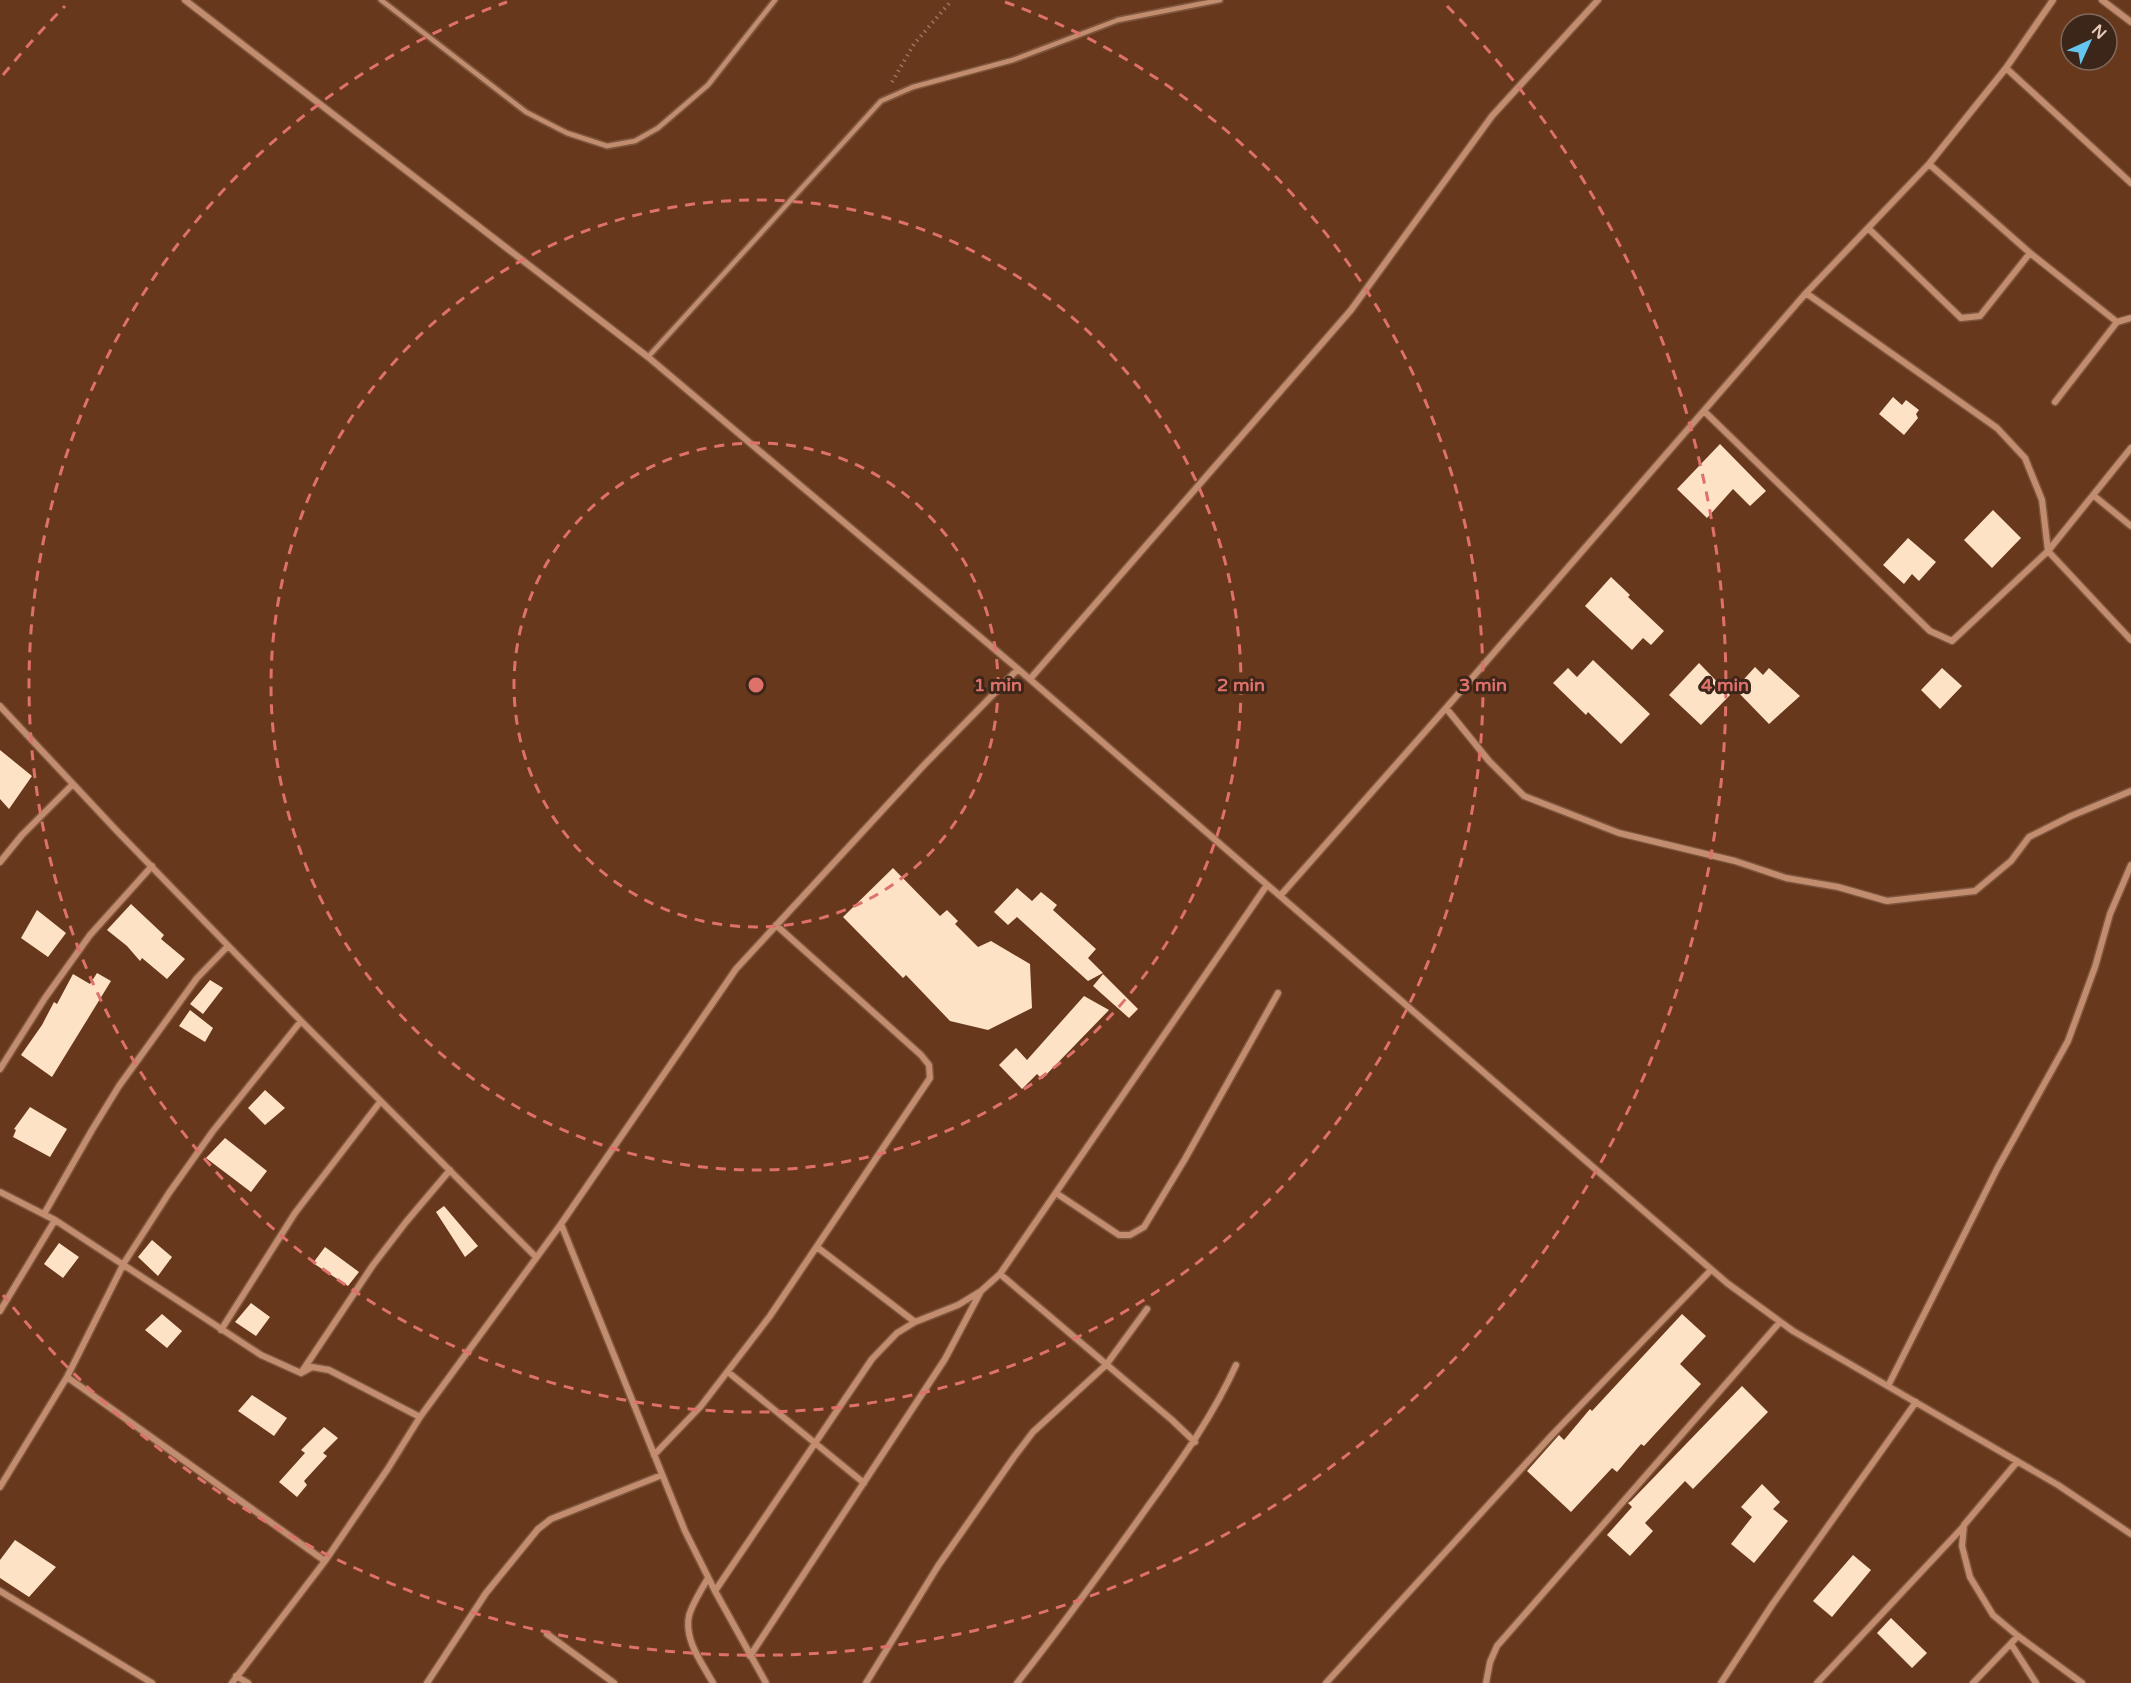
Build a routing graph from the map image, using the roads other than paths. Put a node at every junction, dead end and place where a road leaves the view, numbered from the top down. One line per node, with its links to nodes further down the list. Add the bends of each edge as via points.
1 (184, 0): 17 (street)
2 (381, 0): 3 (lane, via 526,112 567,133 607,146 635,141 657,128 708,86)
3 (775, 0)
4 (1221, 0): 17 (lane, via 1118,20 1013,60 913,87 881,101)
5 (1598, 0): 26 (street, via 1492,116 1351,310)
6 (2053, 0): 9 (street)
7 (2102, 0): 8 (street)
8 (2131, 22)
9 (2006, 68): 10 (street); 11 (street)
10 (1929, 164): 12 (street); 13 (street)
11 (2131, 183)
12 (1868, 228): 13 (street, via 1961,318 1980,316); 14 (street)
13 (2030, 253): 16 (street)
14 (1806, 293): 19 (street); 23 (street, via 1997,428 2025,458 2042,500)
15 (2131, 318): 16 (street)
16 (2117, 322): 18 (street)
17 (648, 357): 25 (street)
18 (2055, 402)
19 (1704, 411): 23 (street, via 1930,631 1952,641); 28 (street)
20 (2131, 448): 21 (street)
21 (2092, 495): 22 (street); 23 (street)
22 (2131, 526)
23 (2048, 551): 24 (street)
24 (2131, 640)
25 (1018, 669): 26 (street); 36 (street)
26 (1030, 680): 34 (street)
27 (0, 706): 29 (street)
28 (1446, 708): 30 (street, via 1524,796 1619,833 1887,901 1976,891 2011,861 2030,837); 35 (street)
29 (74, 784): 31 (street); 33 (street)
30 (2131, 791)
31 (0, 862)
32 (2131, 865): 64 (street, via 2110,914 2068,1041 1997,1169)
33 (152, 866): 37 (street); 40 (street, via 90,935)
34 (1267, 885): 35 (street); 44 (street)
35 (1280, 896): 51 (street)
36 (776, 925): 47 (street, via 736,969); 48 (street, via 929,1065 930,1078)
37 (228, 946): 39 (street); 45 (street, via 197,978 120,1086)
38 (1278, 993): 44 (street, via 1144,1227 1130,1235 1119,1235)
39 (301, 1021): 41 (street); 50 (street, via 191,1161)
40 (0, 1069)
41 (380, 1102): 42 (street); 58 (street, via 295,1213)
42 (450, 1170): 49 (street); 62 (street, via 373,1265)
43 (0, 1192): 45 (street)
44 (1056, 1193): 52 (street)
45 (44, 1214): 46 (street)
46 (55, 1220): 50 (street); 55 (street)
47 (561, 1224): 49 (street); 69 (street)
48 (817, 1247): 56 (street); 61 (street)
49 (536, 1257): 66 (street)
50 (124, 1263): 58 (street); 63 (street)
51 (1711, 1270): 57 (street); 94 (street, via 1552,1434)
52 (1000, 1274): 53 (street); 59 (street)
53 (981, 1291): 56 (street); 72 (street, via 945,1359)
54 (1147, 1309): 59 (street)
55 (0, 1311)
56 (915, 1322): 68 (street, via 897,1333 872,1359)
57 (1780, 1322): 64 (street); 95 (street, via 1497,1646)
58 (221, 1330): 62 (street, via 261,1355)
59 (1106, 1365): 67 (street); 92 (street, via 1033,1432 1014,1457 938,1566)
60 (1236, 1365): 67 (street)
61 (728, 1372): 68 (street); 69 (street)
62 (301, 1373): 66 (street, via 312,1367 329,1370)
63 (67, 1377): 73 (street); 76 (street)
64 (1888, 1386): 65 (street)
65 (1916, 1402): 70 (street); 96 (street)
66 (420, 1417): 76 (street)
67 (1195, 1442): 93 (street, via 1080,1603)
68 (814, 1445): 72 (street); 79 (street)
69 (654, 1455): 71 (street)
70 (2018, 1462): 74 (street); 75 (street)
71 (662, 1475): 77 (street); 88 (street, via 538,1528 486,1593)
72 (864, 1483): 83 (street)
73 (0, 1487)
74 (1964, 1525): 81 (street, via 1962,1546 1970,1577 1993,1615); 97 (street)
75 (2131, 1534)
76 (325, 1561): 84 (street)
77 (708, 1578): 79 (street); 90 (street, via 689,1616 689,1628 693,1645)
78 (0, 1591): 85 (street)
79 (715, 1591): 83 (street)
80 (547, 1634): 89 (street)
81 (2018, 1636): 82 (street); 100 (street)
82 (2011, 1644): 98 (street); 99 (street)
83 (750, 1656): 91 (street)
84 (236, 1676): 86 (street); 87 (street)
85 (152, 1683)
86 (232, 1683)
87 (248, 1683)
88 (427, 1683)
89 (614, 1683)
90 (713, 1683)
91 (766, 1683)
92 (866, 1683)
93 (1017, 1683)
94 (1326, 1683)
95 (1486, 1683)
96 (1721, 1683)
97 (1817, 1683)
98 (1973, 1683)
99 (2036, 1683)
100 (2082, 1683)

